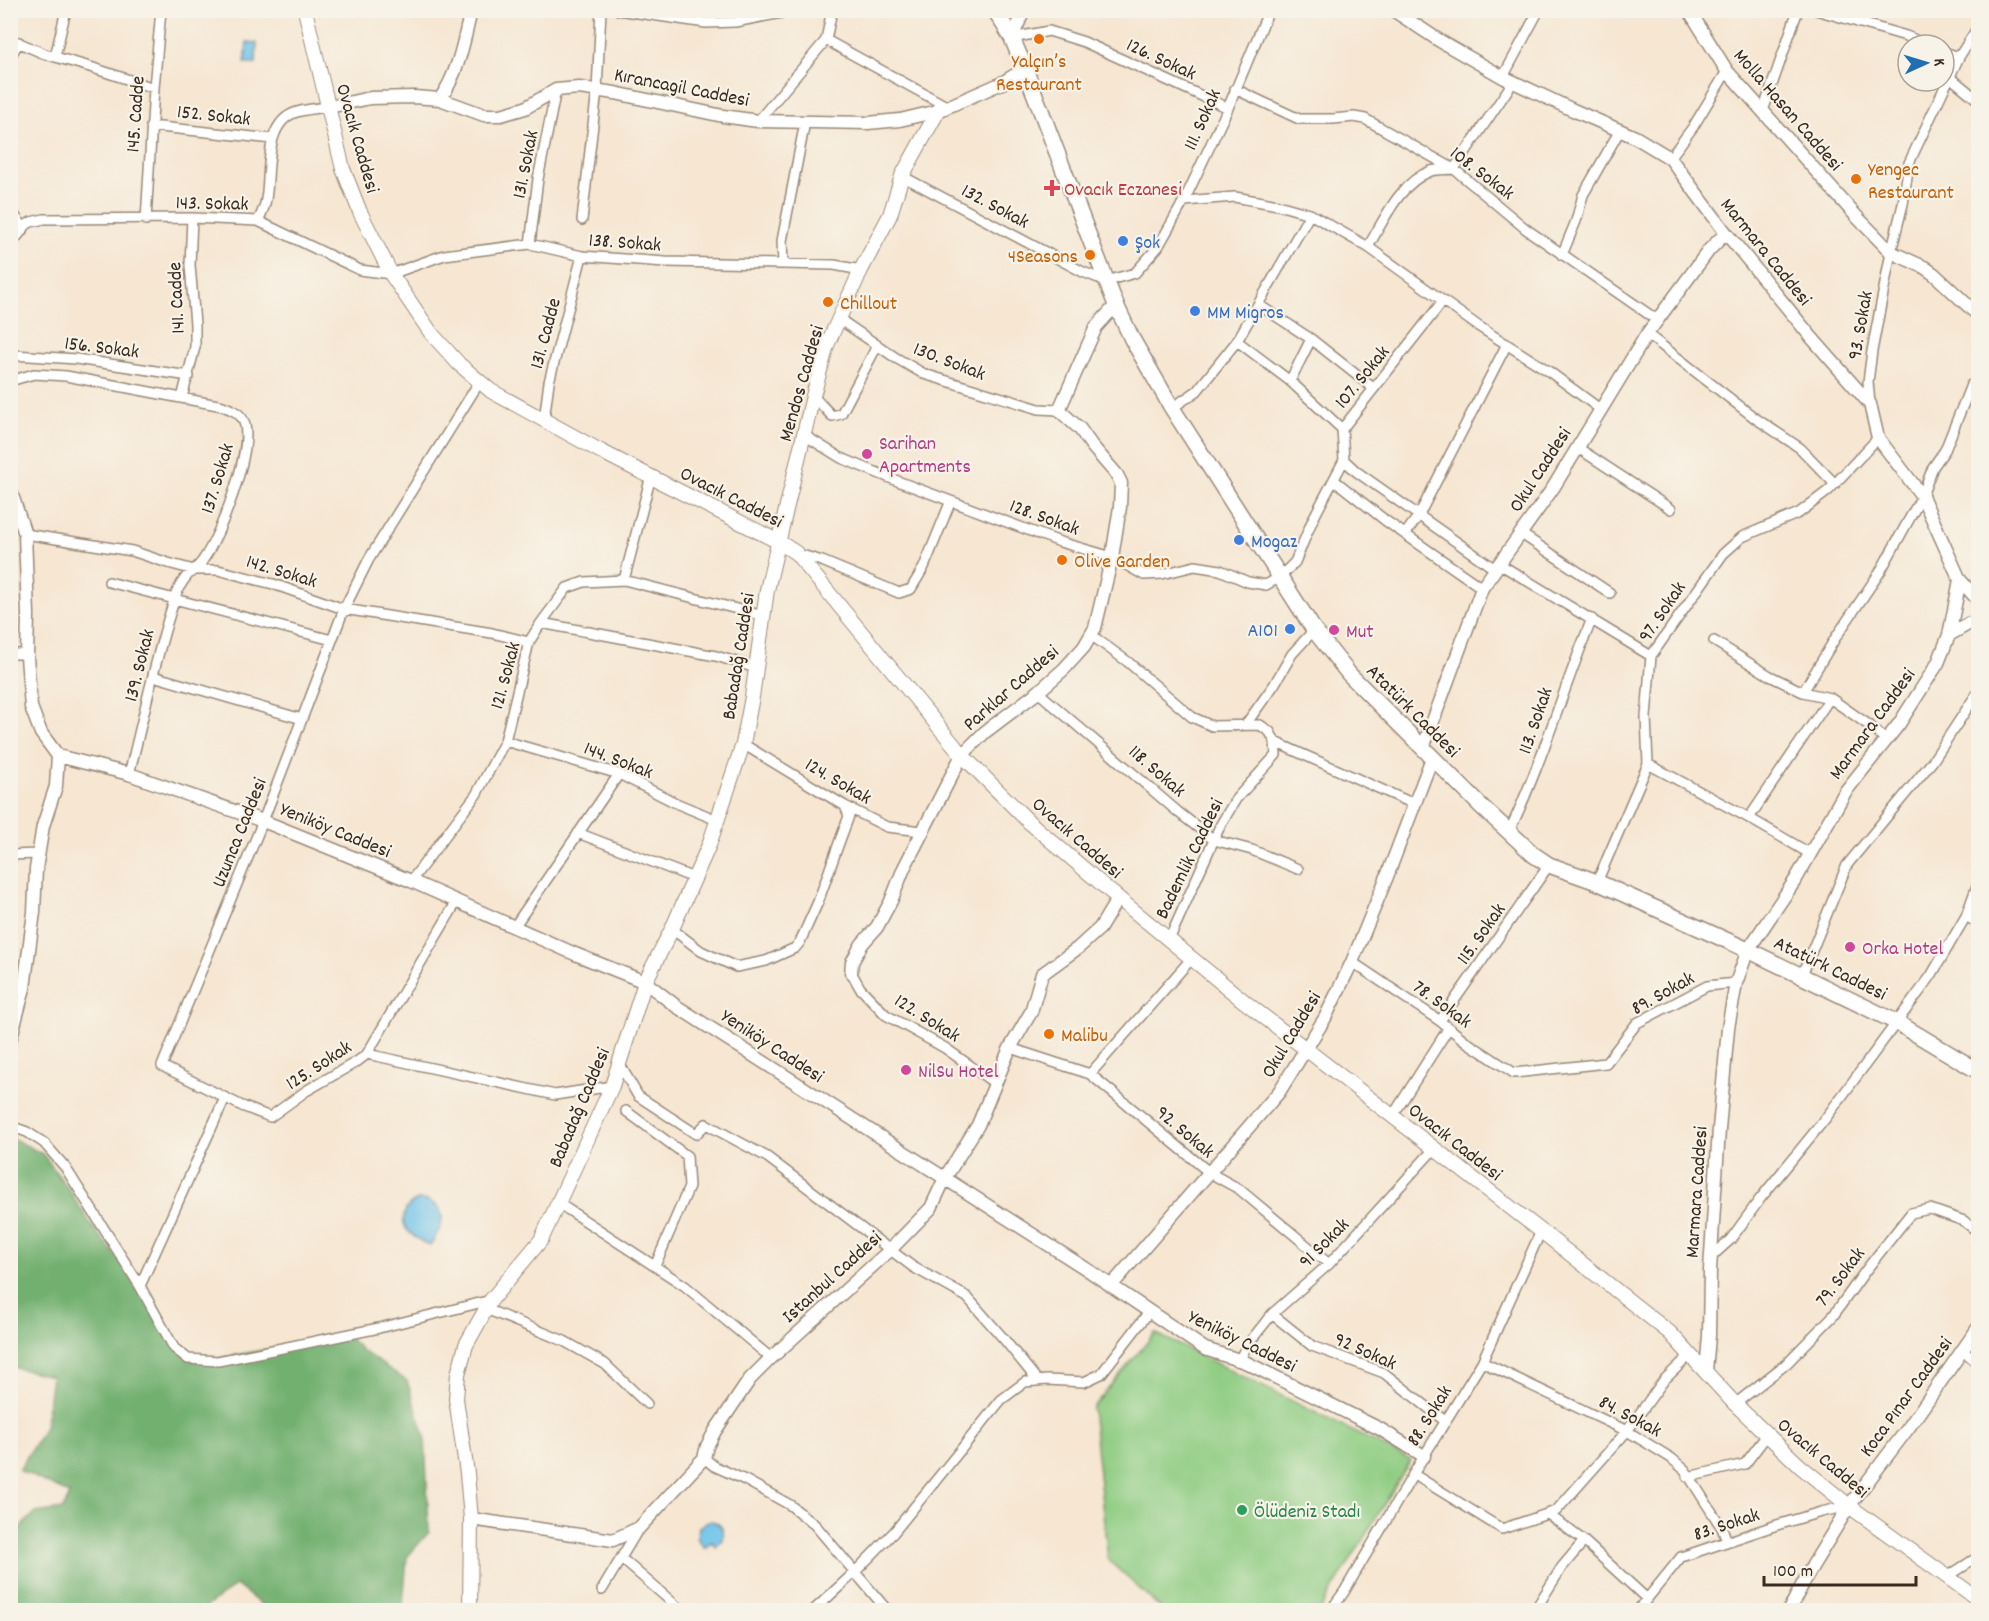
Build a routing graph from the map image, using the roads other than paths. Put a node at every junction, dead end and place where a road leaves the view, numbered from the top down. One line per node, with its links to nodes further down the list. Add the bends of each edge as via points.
1 (66, 10): 26 (street)
2 (161, 10): 33 (street, 145. Cadde)
3 (471, 10): 38 (street, via 450,85)
4 (601, 10): 36 (street)
5 (618, 10): 6 (street, via 706,23 735,22)
6 (797, 10)
7 (832, 10): 23 (street)
8 (995, 10): 21 (main road, Atatürk Caddesi)
9 (1024, 10): 21 (street)
10 (1269, 10): 34 (street, 111. Sokak)
11 (1393, 10): 31 (street, Marmara Caddesi)
12 (1539, 10): 31 (street)
13 (1689, 10): 30 (street, Molla Hasan Caddesi)
14 (1798, 10): 43 (street)
15 (1816, 10): 18 (street)
16 (1862, 10): 18 (street)
17 (301, 11): 40 (main road, Ovacık Caddesi)
18 (1860, 22): 20 (street)
19 (1978, 27): 27 (street, 93. Sokak)
20 (1896, 33)
21 (1012, 38): 29 (main road, Atatürk Caddesi); 41 (street, 126. Sokak, via 1049,31 1084,42)
22 (15, 40): 25 (street); 26 (street)
23 (826, 40): 42 (street); 44 (street)
24 (1956, 56): 27 (street)
25 (10, 57)
26 (55, 57): 33 (street)
27 (1959, 57): 28 (street, 93. Sokak)
28 (1956, 63)
29 (1026, 69): 42 (street, Kırancagil Caddesi); 70 (main road, Atatürk Caddesi)
30 (1727, 71): 43 (street, Molla Hasan Caddesi); 49 (street)
31 (1508, 79): 47 (street, Marmara Caddesi); 50 (street)
32 (1956, 81): 39 (street)
33 (154, 88): 46 (street, 145. Cadde)
34 (1235, 89): 41 (street, 111. Sokak); 50 (street, 108. Sokak, via 1299,119 1365,119)
35 (556, 90): 36 (street, Kırancagil Caddesi); 38 (street, Kırancagil Caddesi, via 525,108 501,115 484,115); 62 (street, 131. Sokak)
36 (597, 90): 44 (street, Kırancagil Caddesi); 58 (street)
37 (1942, 93): 64 (street, 93. Sokak, via 1909,163)
38 (440, 99): 40 (street, Kırancagil Caddesi, via 370,98)
39 (1978, 100)
40 (329, 107): 48 (street, via 295,112 283,121); 69 (main road, Ovacık Caddesi, via 343,169)
41 (1227, 108): 52 (street, 111. Sokak)
42 (943, 109): 45 (street, Kırancagil Caddesi, via 900,120); 51 (main road, Mendos Caddesi)
43 (1763, 111): 64 (street, Molla Hasan Caddesi)
44 (758, 120): 45 (street, Kırancagil Caddesi)
45 (805, 122): 67 (street, via 782,241)
46 (151, 126): 48 (street, 152. Sokak); 56 (street, 145. Cadde)
47 (1620, 130): 49 (street, Marmara Caddesi); 65 (street, via 1583,195)
48 (273, 139): 57 (street, via 267,197)
49 (1670, 158): 60 (street, Marmara Caddesi)
50 (1454, 169): 63 (street, via 1432,171 1409,184); 65 (street, 108. Sokak)
51 (902, 176): 68 (main road, Mendos Caddesi, via 890,215); 70 (street, 132. Sokak)
52 (1184, 201): 54 (street, via 1235,197); 70 (street, 111. Sokak, via 1158,247 1135,273)
53 (10, 209): 59 (street)
54 (1310, 214): 63 (street); 73 (street)
55 (192, 218): 56 (street, 143. Sokak); 57 (street, 143. Sokak); 83 (street, 141. Cadde, via 190,265 195,347)
56 (146, 220): 59 (street, 143. Sokak, via 44,219)
57 (258, 220): 69 (street, 143. Sokak, via 360,270)
58 (582, 220)
59 (23, 226): 61 (street)
60 (1726, 233): 76 (street, Okul Caddesi); 91 (street, Marmara Caddesi)
61 (10, 243)
62 (530, 244): 66 (street, 138. Sokak); 69 (street, 138. Sokak, via 444,255)
63 (1368, 247): 71 (street)
64 (1891, 252): 74 (street, Molla Hasan Caddesi, via 1934,274); 91 (street, 93. Sokak, via 1872,351)
65 (1562, 255): 76 (street, 108. Sokak)
66 (582, 256): 67 (street, 138. Sokak); 95 (street, 131. Cadde, via 549,382)
67 (783, 264): 68 (street, 138. Sokak)
68 (861, 270): 75 (main road, Mendos Caddesi)
69 (391, 274): 85 (main road, Ovacık Caddesi, via 431,333)
70 (1106, 281): 72 (main road, Atatürk Caddesi)
71 (1443, 301): 80 (street); 88 (street, 107. Sokak)
72 (1116, 305): 92 (main road, Atatürk Caddesi); 94 (street, via 1096,327)
73 (1258, 305): 78 (street); 79 (street)
74 (1978, 315)
75 (839, 319): 81 (street, 130. Sokak); 89 (main road, Mendos Caddesi, via 827,345)
76 (1657, 320): 77 (street, Okul Caddesi)
77 (1647, 334): 93 (street, Okul Caddesi); 103 (street, via 1800,448)
78 (1311, 339): 86 (street); 88 (street)
79 (1237, 341): 86 (street); 92 (street, via 1197,391)
80 (1507, 344): 93 (street); 108 (street)
81 (877, 346): 89 (street, via 842,414 832,416); 94 (street, 130. Sokak, via 924,374 1040,409)
82 (10, 357): 83 (street, 156. Sokak, via 76,359)
83 (189, 376): 90 (street, 141. Cadde)
84 (10, 381): 90 (street, via 34,374 66,376)
85 (480, 381): 95 (main road, Ovacık Caddesi); 125 (street, Uzunca Caddesi, via 369,559)
86 (1290, 381): 96 (street)
87 (1971, 385): 105 (street)
88 (1374, 388): 96 (street, 107. Sokak)
89 (813, 396): 97 (main road, Mendos Caddesi)
90 (182, 398): 116 (street, 137. Sokak, via 237,412 244,421 247,438 228,507)
91 (1870, 404): 98 (street, Marmara Caddesi)
92 (1172, 408): 117 (main road, Atatürk Caddesi)
93 (1600, 409): 99 (street, Okul Caddesi)
94 (1059, 410): 114 (street, Parklar Caddesi, via 1080,429 1121,483)
95 (544, 420): 101 (main road, Ovacık Caddesi)
96 (1342, 429): 100 (street, 107. Sokak)
97 (804, 435): 106 (street, 128. Sokak, via 841,458); 112 (main road, Mendos Caddesi)
98 (1878, 438): 103 (street, 97. Sokak); 105 (street, Marmara Caddesi)
99 (1578, 448): 107 (street); 109 (street, Okul Caddesi)
100 (1344, 460): 102 (street); 108 (street)
101 (651, 476): 112 (main road, Ovacık Caddesi); 118 (street)
102 (1334, 480): 110 (street); 117 (street, via 1295,561)
103 (1835, 484): 138 (street, 97. Sokak, via 1799,513 1742,537 1723,554)
104 (10, 489): 111 (street)
105 (1923, 496): 119 (street, Marmara Caddesi); 142 (street, via 1880,572)
106 (950, 503): 113 (street, via 924,567 911,589 899,593); 114 (street, 128. Sokak)
107 (1671, 509)
108 (1419, 515): 110 (street); 115 (street)
109 (1521, 532): 115 (street, Okul Caddesi); 122 (street)
110 (1406, 533): 121 (street)
111 (25, 534): 116 (street, 142. Sokak, via 132,550); 137 (street)
112 (779, 542): 113 (main road, Ovacık Caddesi); 126 (main road, Babadağ Caddesi)
113 (796, 553): 152 (main road, Ovacık Caddesi)
114 (1112, 557): 117 (street, 128. Sokak, via 1144,575 1195,566 1266,585); 131 (street, Parklar Caddesi)
115 (1496, 566): 121 (street, Okul Caddesi); 127 (street)
116 (194, 570): 123 (street, 139. Sokak); 125 (street, 142. Sokak, via 218,570 273,584)
117 (1280, 577): 130 (main road, Atatürk Caddesi)
118 (624, 580): 126 (street, 121. Sokak); 129 (street, 121. Sokak, via 584,582 567,588)
119 (1960, 580): 124 (street); 132 (street, Marmara Caddesi)
120 (109, 582): 123 (street)
121 (1482, 588): 151 (street, Okul Caddesi)
122 (1610, 593)
123 (175, 598): 133 (street); 140 (street, 139. Sokak)
124 (1978, 600)
125 (344, 609): 133 (street, Uzunca Caddesi); 135 (street, 142. Sokak)
126 (764, 616): 139 (main road, Babadağ Caddesi)
127 (1592, 619): 138 (street); 163 (street, 113. Sokak, via 1528,792)
128 (1978, 621): 132 (street)
129 (541, 623): 135 (street, 121. Sokak); 139 (street, via 716,656)
130 (1314, 630): 146 (street, via 1292,654); 151 (main road, Atatürk Caddesi, via 1349,674)
131 (1091, 635): 141 (street, Parklar Caddesi, via 1084,647); 146 (street, via 1192,717 1212,726)
132 (1949, 635): 148 (street, Marmara Caddesi, via 1938,663)
133 (332, 640): 145 (street, Uzunca Caddesi)
134 (1714, 641): 142 (street)
135 (530, 642): 147 (street, 121. Sokak)
136 (10, 654): 137 (street)
137 (27, 654): 153 (street, via 31,707 41,733)
138 (1651, 656): 154 (street, 97. Sokak, via 1646,717)
139 (756, 668): 150 (main road, Babadağ Caddesi)
140 (153, 676): 145 (street); 155 (street, 139. Sokak)
141 (1038, 692): 152 (street, Parklar Caddesi, via 985,732); 165 (street, 118. Sokak)
142 (1803, 692): 144 (street)
143 (1978, 692): 186 (street, via 1932,762 1847,866)
144 (1830, 698): 148 (street); 159 (street)
145 (302, 719): 161 (street, Uzunca Caddesi)
146 (1246, 724): 149 (street, via 1260,725)
147 (505, 741): 156 (street, 144. Sokak); 172 (street, 121. Sokak, via 476,795)
148 (1887, 741): 166 (street, Marmara Caddesi, via 1845,792)
149 (1275, 742): 157 (street); 165 (street, Bademlik Caddesi, via 1276,755 1236,799)
150 (743, 744): 158 (street, 124. Sokak); 160 (main road, Babadağ Caddesi)
151 (1428, 753): 157 (street, Okul Caddesi); 163 (main road, Atatürk Caddesi)
152 (962, 755): 162 (street, Parklar Caddesi); 175 (main road, Ovacık Caddesi, via 1029,822)
153 (58, 756): 155 (street, Yeniköy Caddesi); 167 (street, via 56,786)
154 (1648, 764): 159 (street); 173 (street, 97. Sokak)
155 (129, 774): 161 (street, Yeniköy Caddesi)
156 (619, 774): 160 (street, 144. Sokak); 164 (street)
157 (1414, 804): 184 (street, Okul Caddesi)
158 (845, 806): 162 (street, 124. Sokak, via 887,827); 180 (street, via 849,816 843,834 818,902 795,948 766,961 736,967 701,951)
159 (1749, 818): 166 (street)
160 (717, 820): 171 (main road, Babadağ Caddesi)
161 (263, 821): 172 (street, Yeniköy Caddesi); 198 (street, Uzunca Caddesi)
162 (922, 831): 185 (street, Parklar Caddesi, via 891,901 862,944)
163 (1509, 832): 169 (main road, Atatürk Caddesi)
164 (578, 833): 171 (street); 179 (street)
165 (1214, 840): 170 (street, 118. Sokak); 181 (street, Bademlik Caddesi)
166 (1809, 853): 182 (street, Marmara Caddesi)
167 (39, 854): 168 (street); 189 (street, via 32,923)
168 (10, 855)
169 (1549, 865): 173 (main road, Atatürk Caddesi); 190 (street, 115. Sokak)
170 (1298, 869)
171 (694, 878): 180 (main road, Babadağ Caddesi)
172 (411, 881): 176 (street, Yeniköy Caddesi)
173 (1597, 882): 182 (main road, Atatürk Caddesi)
174 (1978, 883): 177 (street)
175 (1118, 898): 181 (main road, Ovacık Caddesi); 194 (street, Istanbul Caddesi, via 1100,928 1042,974 1031,1012)
176 (457, 901): 179 (street, Yeniköy Caddesi); 196 (street, 125. Sokak)
177 (1966, 916): 178 (street); 191 (street, via 1931,976)
178 (1978, 923)
179 (514, 927): 187 (street, Yeniköy Caddesi)
180 (672, 929): 187 (main road, Babadağ Caddesi)
181 (1169, 940): 183 (main road, Ovacık Caddesi)
182 (1748, 950): 186 (main road, Atatürk Caddesi); 188 (street, Marmara Caddesi)
183 (1192, 958): 195 (main road, Ovacık Caddesi); 201 (street)
184 (1352, 962): 190 (street, 78. Sokak); 195 (street, Okul Caddesi)
185 (851, 972): 202 (street, 122. Sokak, via 860,988 886,1015 945,1048)
186 (1802, 975): 191 (main road, Atatürk Caddesi)
187 (645, 982): 197 (main road, Babadağ Caddesi); 210 (street, Yeniköy Caddesi, via 676,1006)
188 (1736, 983): 200 (street, 89. Sokak, via 1707,986 1637,1023 1606,1063); 215 (street, Marmara Caddesi, via 1728,1028)
189 (16, 999): 193 (street)
190 (1440, 1021): 192 (street, 78. Sokak)
191 (1896, 1022): 199 (main road, Atatürk Caddesi); 215 (street, via 1731,1239)
192 (1448, 1029): 200 (street, 78. Sokak); 206 (street)
193 (10, 1041)
194 (1010, 1048): 201 (street, 92. Sokak); 202 (street, Istanbul Caddesi)
195 (1306, 1049): 206 (main road, Ovacık Caddesi); 209 (street, Okul Caddesi, via 1279,1092)
196 (367, 1054): 203 (street, via 555,1095); 204 (street, 125. Sokak, via 270,1117)
197 (619, 1063): 203 (main road, Babadağ Caddesi); 214 (street, via 638,1096 696,1134 706,1124 767,1157)
198 (162, 1066): 204 (street, 125. Sokak)
199 (1978, 1071)
200 (1514, 1073)
201 (1090, 1074): 209 (street, 92. Sokak)
202 (996, 1084): 210 (street, Istanbul Caddesi, via 978,1125)
203 (612, 1086): 211 (main road, Babadağ Caddesi)
204 (225, 1098): 218 (street)
205 (626, 1111): 217 (street, via 687,1156 689,1187)
206 (1392, 1117): 208 (main road, Ovacık Caddesi)
207 (10, 1126): 218 (street, via 44,1143 65,1167)
208 (1434, 1149): 212 (main road, Ovacık Caddesi); 216 (street, 91 Sokak)
209 (1209, 1173): 216 (street, 92. Sokak, via 1239,1189); 219 (street, Okul Caddesi)
210 (945, 1178): 214 (street, Istanbul Caddesi, via 931,1208); 219 (street, Yeniköy Caddesi)
211 (558, 1203): 217 (street); 220 (main road, Babadağ Caddesi, via 541,1240)
212 (1541, 1231): 225 (main road, Ovacık Caddesi); 228 (street, 88. Sokak)
213 (1978, 1232): 233 (street, 79. Sokak, via 1964,1221 1930,1209 1911,1213 1833,1316 1786,1364)
214 (890, 1250): 226 (street, Istanbul Caddesi); 231 (street, via 967,1297)
215 (1711, 1257): 230 (street, Marmara Caddesi)
216 (1329, 1264): 222 (street, 91 Sokak)
217 (655, 1266): 226 (street)
218 (140, 1286): 220 (street, via 174,1348 188,1359 204,1361)
219 (1111, 1286): 221 (street, Yeniköy Caddesi)
220 (489, 1304): 232 (street, via 605,1364); 243 (main road, Babadağ Caddesi, via 466,1346 458,1374 456,1399)
221 (1149, 1312): 227 (street, Yeniköy Caddesi, via 1205,1349); 231 (street, via 1101,1374 1084,1382)
222 (1272, 1314): 227 (street, 91 Sokak); 234 (street, 92 Sokak, via 1312,1346 1383,1374)
223 (1978, 1328): 224 (street, Koca Pınar Caddesi)
224 (1962, 1350): 229 (street); 241 (street, Koca Pınar Caddesi)
225 (1690, 1354): 230 (main road, Ovacık Caddesi); 235 (street, via 1664,1380)
226 (771, 1358): 238 (street, Istanbul Caddesi, via 736,1399 706,1446)
227 (1239, 1360): 237 (street, Yeniköy Caddesi, via 1380,1429)
228 (1482, 1362): 234 (street, 88. Sokak); 235 (street, 84. Sokak)
229 (1978, 1363)
230 (1706, 1371): 233 (main road, Ovacık Caddesi)
231 (1038, 1381): 249 (street, via 1025,1382 1001,1400 900,1524)
232 (647, 1404)
233 (1735, 1404): 236 (main road, Ovacık Caddesi)
234 (1445, 1421): 237 (street, 88. Sokak)
235 (1627, 1431): 240 (street, 84. Sokak, via 1671,1458); 242 (street, via 1556,1511)
236 (1767, 1435): 240 (street, via 1745,1464); 241 (main road, Ovacık Caddesi)
237 (1424, 1456): 239 (street, 88. Sokak)
238 (704, 1458): 244 (street, Istanbul Caddesi); 249 (street, via 790,1504)
239 (1413, 1474): 242 (street, via 1502,1529); 258 (street, 88. Sokak)
240 (1688, 1477): 245 (street, 84. Sokak)
241 (1849, 1506): 245 (street, 83. Sokak); 250 (main road, Ovacık Caddesi); 261 (street, Koca Pınar Caddesi)
242 (1548, 1514): 246 (street)
243 (471, 1519): 244 (street, Istanbul Caddesi, via 613,1539); 254 (main road, Babadağ Caddesi)
244 (639, 1528): 248 (street)
245 (1727, 1541): 252 (street, 83. Sokak, via 1681,1557)
246 (1584, 1542): 252 (street); 259 (street, via 1562,1567)
247 (1978, 1557): 250 (street)
248 (621, 1558): 251 (street); 255 (street)
249 (855, 1572): 256 (street); 257 (street)
250 (1947, 1576): 253 (main road, Ovacık Caddesi)
251 (602, 1590)
252 (1647, 1599): 260 (street, 83. Sokak)
253 (1978, 1599)
254 (470, 1611)
255 (681, 1611)
256 (814, 1611)
257 (887, 1611)
258 (1331, 1611)
259 (1535, 1611)
260 (1638, 1611)
261 (1789, 1611)

